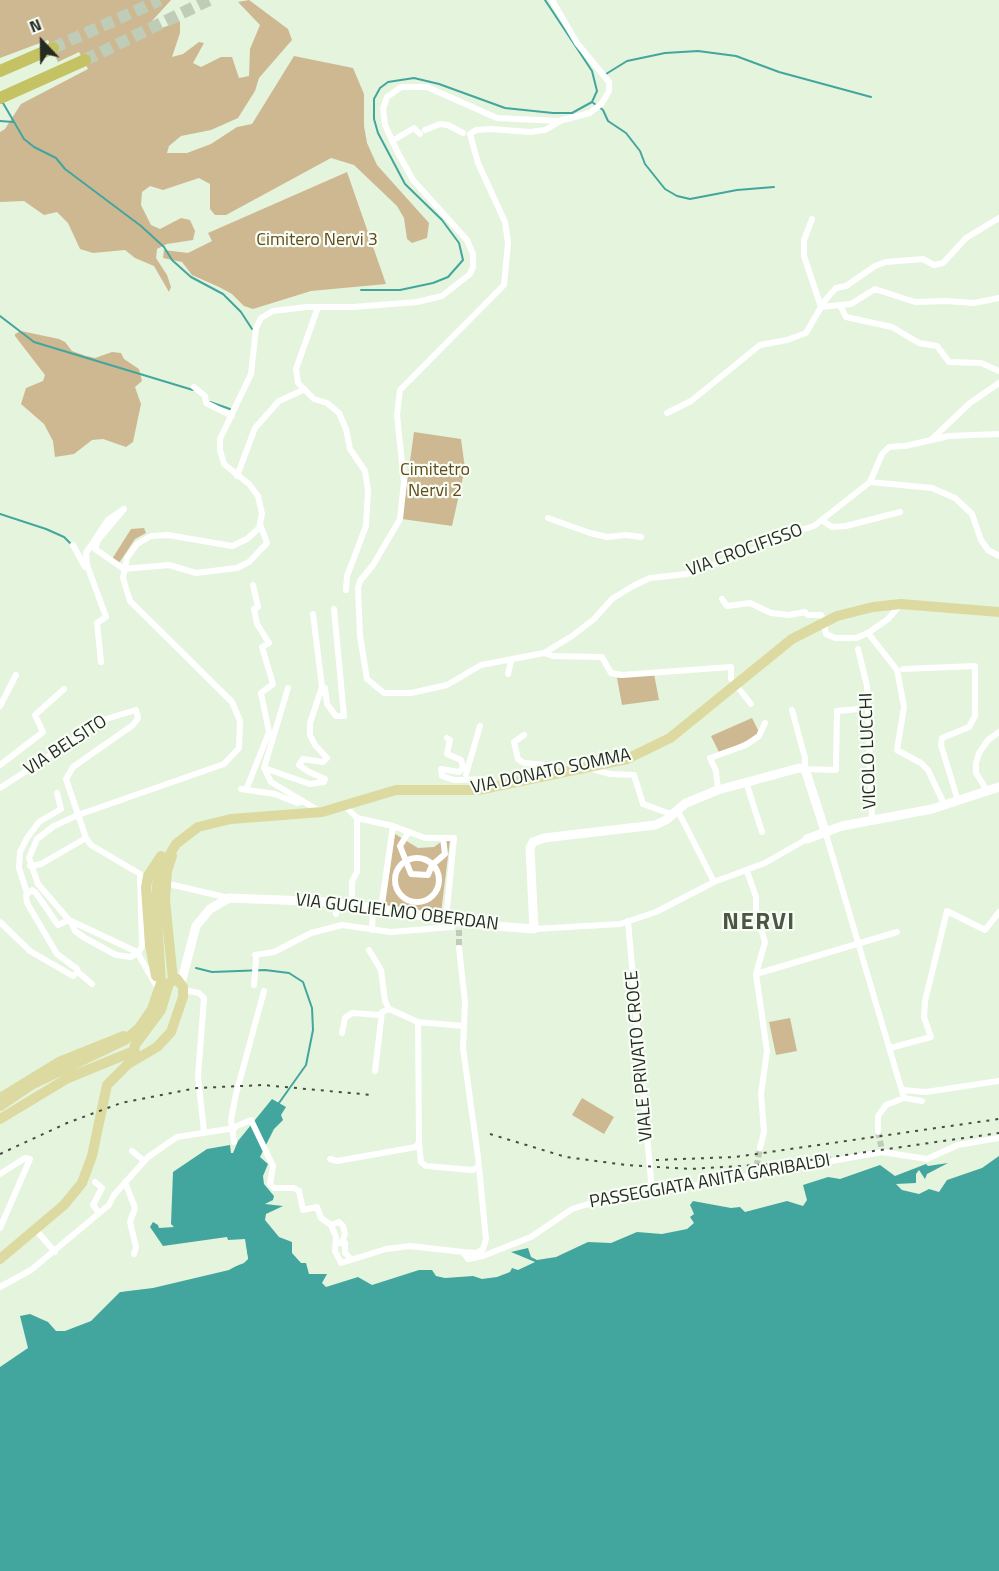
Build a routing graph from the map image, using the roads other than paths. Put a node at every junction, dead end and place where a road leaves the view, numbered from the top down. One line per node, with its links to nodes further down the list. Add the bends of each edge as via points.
1 (552, 0): 6 (street, via 610,87 602,103 590,113)
2 (52, 48): 4 (highway)
3 (85, 60): 5 (highway)
4 (0, 71)
5 (0, 98)
6 (559, 121): 8 (street, via 497,118 427,87 401,87 387,97 383,109); 48 (street, via 545,130 491,129 470,134 478,163 505,222 508,243 504,285 400,390 398,415 404,482 400,519 360,581 357,602 367,679 384,693 411,693 447,685 494,661)
7 (463, 133): 8 (street, via 440,124 423,132 414,128)
8 (392, 141): 13 (street, via 413,180 463,234 473,254 473,267 461,283 442,296 417,302)
9 (999, 218): 12 (street, via 966,238 943,263 934,265 922,259 886,262 836,288)
10 (812, 219): 12 (street, via 804,240 804,256)
11 (999, 298): 14 (street, via 974,303 915,302 875,289)
12 (821, 306): 14 (street); 19 (street, via 806,333 760,345 691,401)
13 (318, 307): 18 (street, via 296,369); 20 (street, via 273,311 261,318 256,328 251,374)
14 (841, 307): 15 (street, via 846,317 892,327 919,343 937,346 949,362 981,363)
15 (999, 370)
16 (999, 383): 22 (street, VIA CROCIFISSO)
17 (194, 387): 20 (street, via 205,396 206,403)
18 (303, 390): 23 (street, via 279,401 255,428); 35 (street, via 339,413 350,448 365,471 366,526 347,576)
19 (667, 413)
20 (232, 416): 23 (street, via 220,439 220,450 224,464)
21 (999, 434): 22 (street)
22 (931, 439): 24 (street, VIA CROCIFISSO, via 889,447)
23 (237, 476): 28 (street, via 258,496)
24 (870, 482): 27 (street, VIA CROCIFISSO); 31 (street, via 932,488 955,498 972,514 988,550)
25 (900, 512): 27 (street, VIA CROCIFISSO, via 846,526 832,527)
26 (548, 518): 29 (street, via 608,537)
27 (823, 521): 46 (street, VIA CROCIFISSO, via 711,566 650,578 612,599 594,619)
28 (260, 524): 32 (street, via 252,535 232,546 152,536 131,551); 32 (street, via 267,543 249,562 237,568 196,573 169,565)
29 (641, 537)
30 (73, 545): 33 (street)
31 (999, 556)
32 (124, 569): 33 (street, via 94,547 124,512 122,509 108,520 87,549); 84 (street, via 125,586 135,607 234,706 241,740 235,755 224,764)
33 (90, 571): 47 (street, via 106,617 97,623)
34 (253, 585): 78 (street, via 257,624 269,642 262,647 273,684 261,693 269,732 243,789)
35 (346, 590)
36 (722, 599): 41 (street, via 727,606 750,603 771,614 821,615)
37 (901, 604): 39 (main road, VIA DONATO SOMMA); 41 (main road, VIA DONATO SOMMA, via 856,610); 42 (street)
38 (334, 609): 53 (street, via 344,716 336,716)
39 (999, 612)
40 (313, 614): 53 (street)
41 (824, 622): 44 (street); 52 (main road, VIA DONATO SOMMA, via 792,639)
42 (868, 633): 44 (street, via 856,638); 81 (street, via 897,670 902,690 904,707 897,750 928,770)
43 (817, 634): 44 (street)
44 (826, 634)
45 (858, 649): 86 (street, VICOLO LUCCHI, via 867,686)
46 (544, 653): 48 (street); 52 (street, via 602,657 611,673 622,675 729,667)
47 (101, 662)
48 (511, 662): 50 (street)
49 (903, 669): 79 (street, via 975,666 975,716 969,727 942,738 941,745)
50 (508, 674)
51 (16, 675): 57 (street)
52 (735, 685): 56 (street); 67 (main road, VIA DONATO SOMMA, via 659,745 627,759)
53 (322, 687): 66 (street, via 310,735 327,758 323,762 303,759 299,765 325,778 324,782 310,784)
54 (288, 688): 66 (street)
55 (64, 689): 65 (street, VIA BELSITO, via 35,715 43,732)
56 (751, 704)
57 (0, 706)
58 (792, 710): 70 (street)
59 (859, 710): 70 (street, via 837,711 836,770)
60 (765, 723): 75 (street, via 759,736 746,746 710,758)
61 (480, 726): 68 (street)
62 (999, 732): 77 (street, via 988,740 976,763 976,773)
63 (524, 735): 69 (street, via 514,742 518,759 555,766)
64 (447, 738): 72 (street, via 447,754 461,760 463,766 459,772 441,769 442,776 454,780 491,779)
65 (0, 765)
66 (264, 768): 78 (street, via 270,782)
67 (589, 768): 69 (main road, VIA DONATO SOMMA); 82 (street, via 634,775 643,804)
68 (466, 774)
69 (561, 774): 72 (main road, VIA DONATO SOMMA)
70 (806, 774): 71 (street, via 791,769); 88 (street)
71 (746, 782): 75 (street); 89 (street)
72 (495, 787): 80 (main road, VIA DONATO SOMMA, via 472,791 396,790)
73 (0, 788): 84 (street, VIA BELSITO, via 106,719 136,710 138,718 133,725 68,772 69,793)
74 (999, 788): 77 (street)
75 (718, 790): 82 (street)
76 (57, 792): 106 (street, via 61,809 39,822 20,852 19,868)
77 (988, 792): 79 (street)
78 (303, 801): 83 (street)
79 (958, 801): 81 (street)
80 (345, 806): 83 (main road, VIA DONATO SOMMA); 85 (street)
81 (945, 806): 86 (street)
82 (674, 811): 100 (street); 119 (street, via 655,825 533,842 530,848)
83 (322, 812): 94 (main road, VIA DONATO SOMMA, via 219,820 198,827)
84 (78, 815): 91 (street); 97 (street, via 40,835 30,852)
85 (357, 818): 87 (street); 107 (street, via 357,872 352,881)
86 (872, 819): 88 (street)
87 (393, 826): 90 (street); 102 (street)
88 (824, 829): 93 (street); 122 (street)
89 (762, 832)
90 (408, 833): 92 (street); 95 (street, via 400,846)
91 (86, 838): 97 (street, via 41,864); 117 (street, via 99,852 140,874 142,942 136,955 126,957 85,938)
92 (443, 838): 96 (street, via 445,854); 105 (street, via 455,839)
93 (807, 839): 98 (street, VIA GUGLIELMO OBERDAN)
94 (176, 844): 99 (main road); 130 (main road, VIA DONATO SOMMA, via 155,863 146,888)
95 (408, 861): 96 (street, via 418,859); 96 (street, via 411,874 426,876); 103 (street, via 397,872)
96 (432, 865): 104 (street, via 438,873)
97 (30, 866): 117 (street, via 38,884)
98 (747, 871): 100 (street, VIA GUGLIELMO OBERDAN); 126 (street, via 765,942)
99 (163, 873): 127 (main road, via 168,942); 141 (main road, via 156,900 162,970 152,1009 125,1041)
100 (714, 882): 115 (street, VIA GUGLIELMO OBERDAN, via 674,904)
101 (169, 884): 108 (street)
102 (384, 884): 103 (street); 111 (street)
103 (396, 885): 110 (street, via 402,896)
104 (438, 886): 105 (street); 110 (street, via 432,897)
105 (450, 887): 118 (street)
106 (27, 893): 117 (street, via 36,893 58,925); 125 (street, via 27,903 55,951)
107 (352, 897)
108 (229, 898): 109 (street, VIA GUGLIELMO OBERDAN); 127 (street, via 215,904 199,920)
109 (333, 902): 111 (street, VIA GUGLIELMO OBERDAN); 113 (street)
110 (414, 902): 114 (street)
111 (377, 908): 114 (street, VIA GUGLIELMO OBERDAN); 120 (street)
112 (999, 912): 139 (street, via 985,930 947,911 925,1001 924,1017 931,1037)
113 (336, 914)
114 (412, 914): 118 (street, VIA GUGLIELMO OBERDAN)
115 (628, 921): 119 (street, VIA GUGLIELMO OBERDAN); 165 (street, VIALE PRIVATO CROCE)
116 (0, 922): 125 (street, via 30,951 68,975)
117 (70, 922): 130 (street, via 137,952)
118 (454, 924): 119 (street, VIA GUGLIELMO OBERDAN); 120 (street, via 391,932)
119 (534, 929)
120 (372, 930): 129 (street, via 339,925 255,957)
121 (897, 932): 122 (street)
122 (858, 944): 126 (street); 139 (street)
123 (459, 948): 136 (street, via 465,1002)
124 (369, 950): 133 (street, via 381,970)
125 (78, 972): 128 (street)
126 (756, 974): 157 (street, via 767,1052)
127 (177, 980): 132 (main road, via 168,986); 140 (main road, via 179,1015 171,1032 157,1047); 152 (street, via 204,998 198,1077)
128 (90, 981)
129 (254, 985)
130 (157, 987): 132 (main road)
131 (264, 991): 151 (street, via 236,1094)
132 (163, 1002): 137 (main road)
133 (389, 1009): 134 (street); 135 (street)
134 (380, 1015): 138 (street, via 352,1013 345,1018); 142 (street)
135 (418, 1022): 136 (street); 156 (street)
136 (463, 1026): 161 (street)
137 (145, 1033): 140 (main road, via 135,1045); 145 (main road, via 106,1041 59,1062)
138 (342, 1033)
139 (890, 1048): 144 (street)
140 (136, 1054): 150 (main road, via 68,1078); 163 (main road, via 107,1085)
141 (64, 1070): 148 (main road, via 31,1085); 149 (main road)
142 (375, 1071)
143 (999, 1081): 144 (street, via 926,1092)
144 (902, 1090): 146 (street)
145 (0, 1098)
146 (904, 1098): 147 (street); 153 (street, via 886,1105 878,1116)
147 (922, 1101)
148 (0, 1106)
149 (0, 1113)
150 (0, 1119)
151 (232, 1128): 152 (street); 155 (street); 168 (street, via 249,1121 273,1166 270,1184 299,1191 303,1209 317,1207 321,1218)
152 (204, 1132): 160 (street, via 177,1137)
153 (878, 1132)
154 (999, 1138): 165 (street, PASSEGGIATA ANITA GARIBALDI, via 958,1145 927,1159 882,1151)
155 (234, 1142)
156 (419, 1142): 159 (street, via 416,1147); 161 (street, via 421,1162 426,1166 472,1170)
157 (760, 1148)
158 (132, 1151): 160 (street)
159 (330, 1159)
160 (143, 1160): 164 (street)
161 (479, 1167): 172 (street, via 486,1239 477,1253)
162 (0, 1174): 167 (street, via 24,1158 30,1159)
163 (91, 1179): 166 (street, via 102,1188 93,1205); 169 (main road)
164 (125, 1182): 166 (street); 173 (street, via 135,1208 130,1222)
165 (652, 1192): 172 (street, PASSEGGIATA ANITA GARIBALDI, via 573,1209 531,1237 483,1256 468,1259)
166 (99, 1213): 171 (street)
167 (0, 1228)
168 (332, 1228): 170 (street); 170 (street, via 339,1222 345,1230)
169 (35, 1229): 171 (street); 177 (main road)
170 (341, 1241): 174 (street); 175 (street)
171 (55, 1252): 178 (street)
172 (463, 1252): 176 (street, PASSEGGIATA ANITA GARIBALDI, via 410,1246)
173 (134, 1254)
174 (337, 1256): 175 (street, PASSEGGIATA ANITA GARIBALDI); 176 (street, PASSEGGIATA ANITA GARIBALDI, via 342,1263)
175 (348, 1256): 176 (street, PASSEGGIATA ANITA GARIBALDI)
176 (363, 1256)
177 (0, 1259)
178 (0, 1287)

